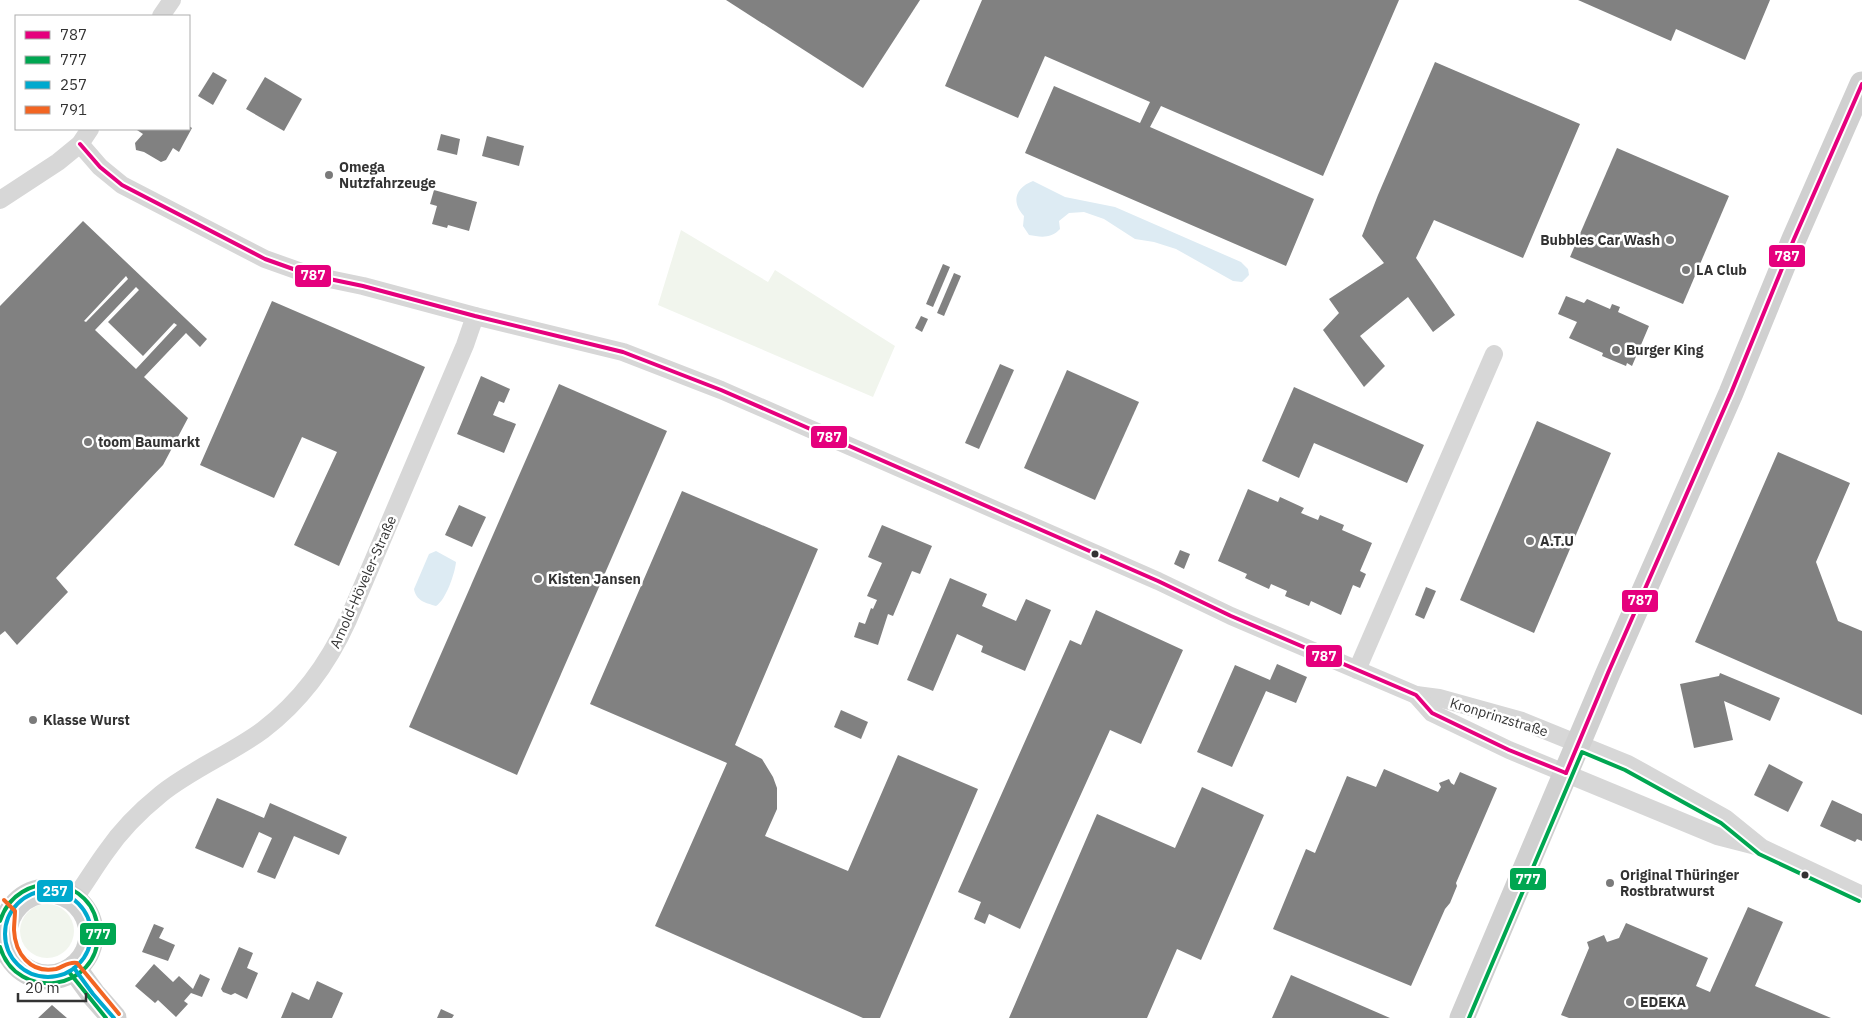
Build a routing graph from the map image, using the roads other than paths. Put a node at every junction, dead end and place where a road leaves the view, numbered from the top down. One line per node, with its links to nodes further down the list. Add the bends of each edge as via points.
1 (172, 0): 2 (street)
2 (162, 15)
3 (1862, 84): 11 (main road)
4 (89, 130): 5 (street)
5 (80, 144): 6 (street); 7 (street, Kronprinzstraße, via 122,185 265,260 310,276 363,286)
6 (0, 200)
7 (475, 316): 9 (street, Kronprinzstraße, via 623,352 721,390); 15 (street, Arnold-Höveler-Straße, via 336,647 294,703 262,730 162,793 131,821)
8 (1494, 354): 9 (street)
9 (1357, 670): 10 (street, Kronprinzstraße)
10 (1416, 696): 11 (street, Kronprinzstraße, via 1439,698 1522,721); 12 (street, Kronprinzstraße, via 1432,713)
11 (1579, 744): 12 (main road); 13 (street, Kronprinzstraße, via 1628,764 1725,818)
12 (1566, 773): 13 (street, Kronprinzstraße, via 1717,836); 19 (main road)
13 (1762, 848): 14 (street, Kronprinzstraße)
14 (1862, 895)
15 (74, 899): 16 (main road, via 57,891 38,891); 17 (main road, via 83,909 92,934 83,959)
16 (4, 909): 17 (main road, via 7,951 19,966 40,977 64,974)
17 (74, 968): 18 (main road)
18 (114, 1018)
19 (1462, 1018)

